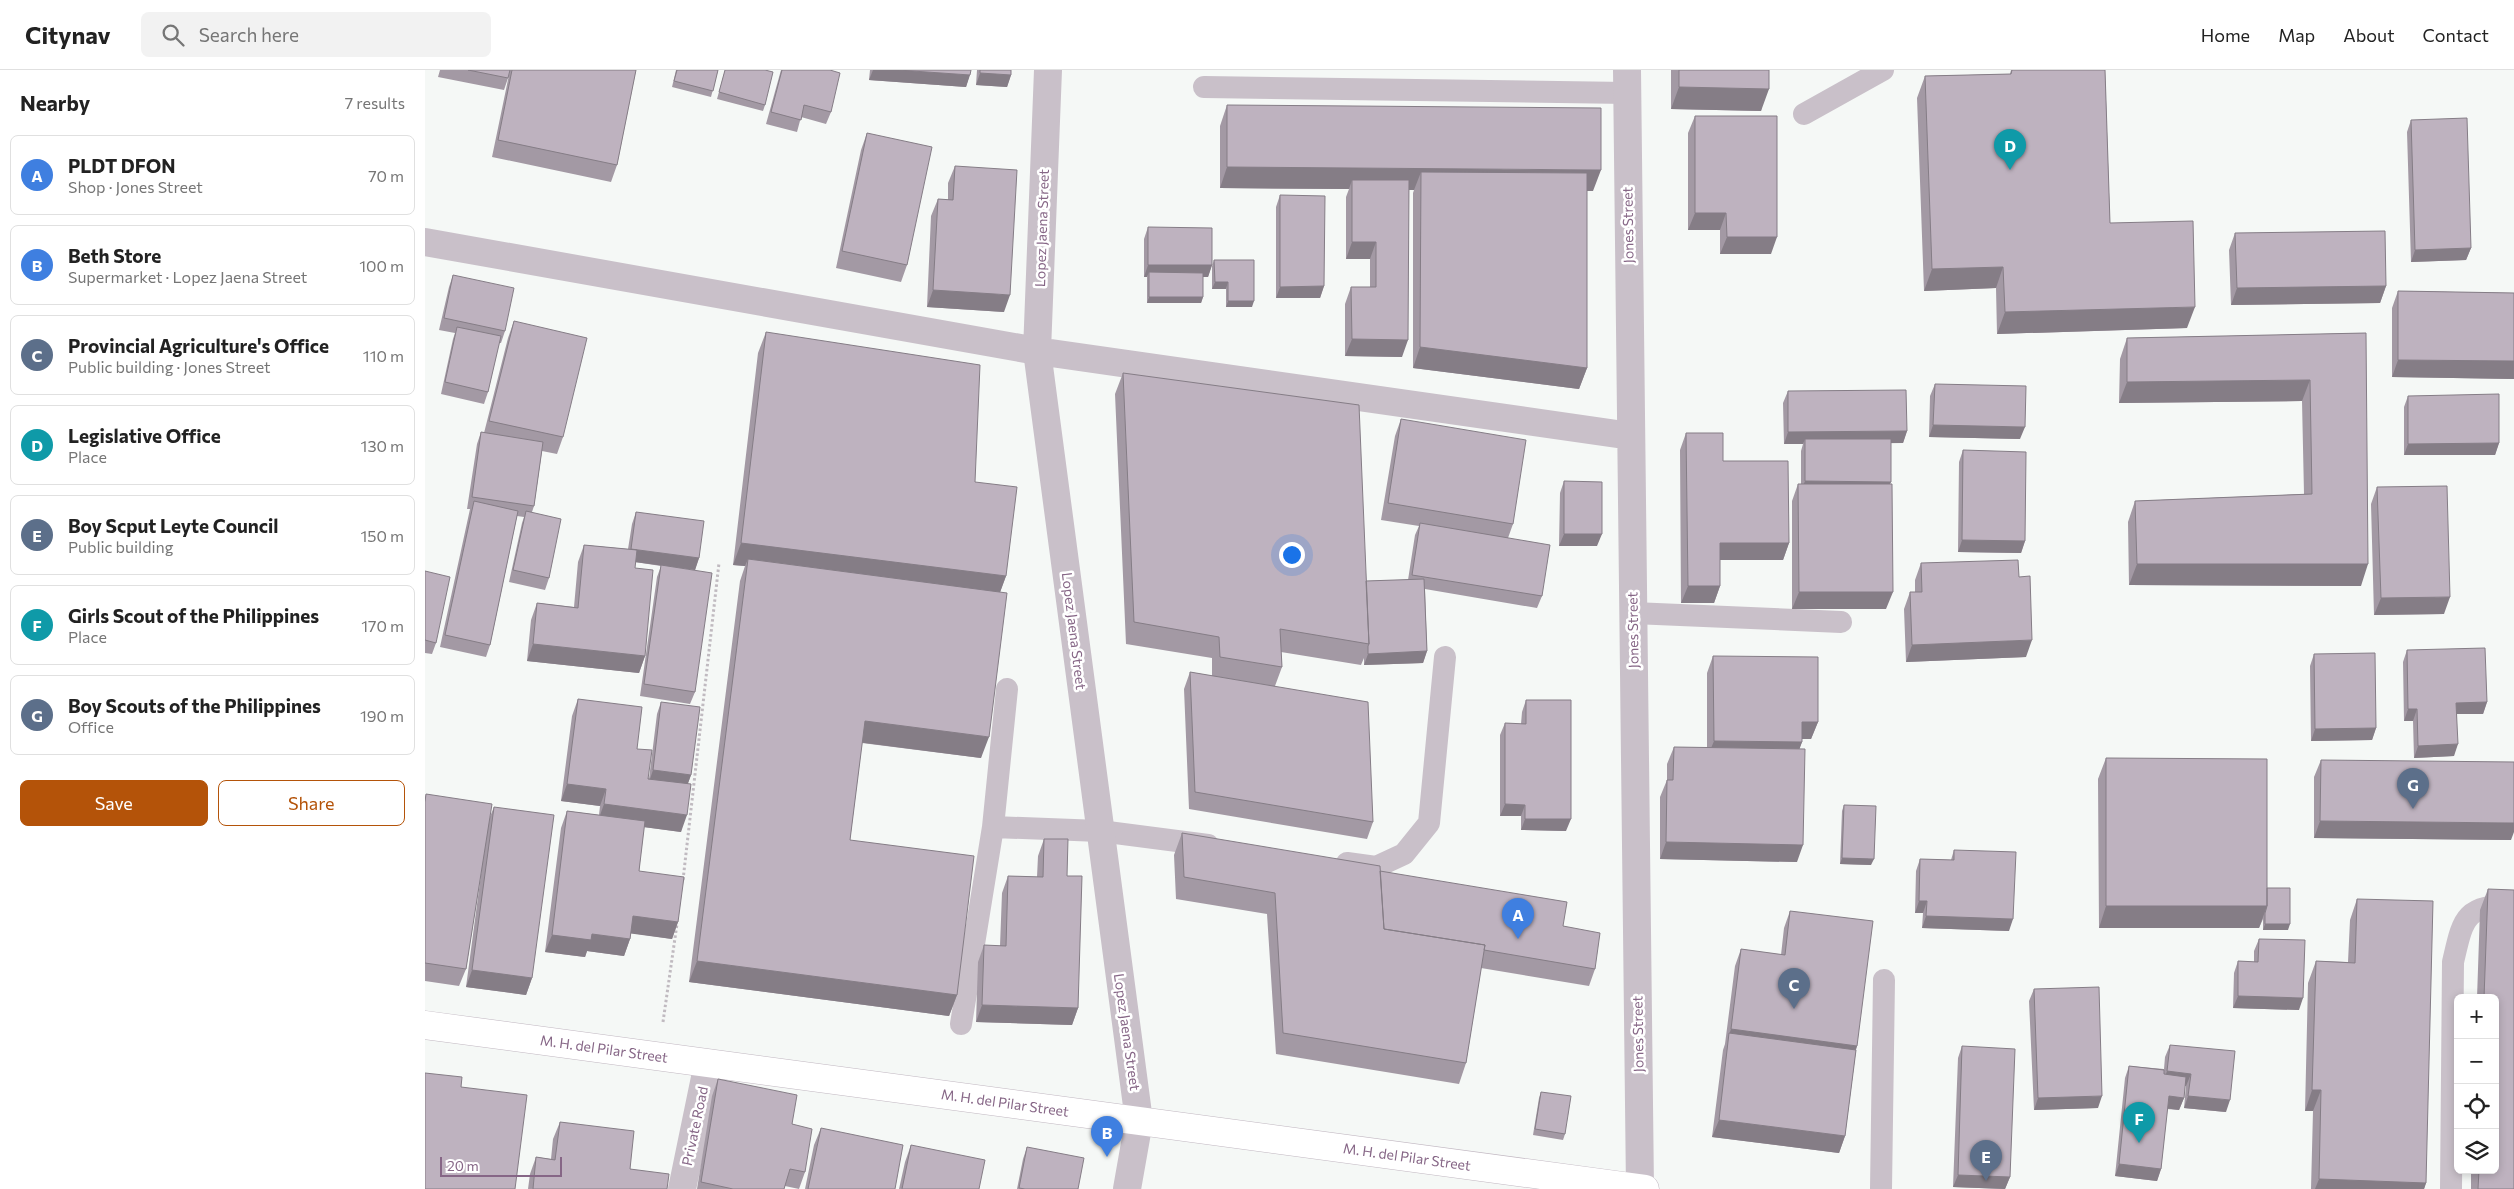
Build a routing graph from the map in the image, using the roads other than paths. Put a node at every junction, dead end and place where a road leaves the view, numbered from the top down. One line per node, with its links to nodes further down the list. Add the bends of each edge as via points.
1 (1048, 70): 7 (street, Lopez Jaena Street)
2 (1883, 70): 5 (lane)
3 (1627, 82): 4 (lane); 8 (street, Jones Street)
4 (1204, 87)
5 (1804, 114)
6 (425, 242): 7 (street)
7 (1037, 351): 8 (street); 14 (street, Lopez Jaena Street)
8 (1631, 436): 9 (street, Jones Street)
9 (1633, 613): 10 (lane); 25 (street, Jones Street)
10 (1841, 622)
11 (1445, 657): 16 (lane, via 1429,823 1403,854 1376,866)
12 (1007, 689): 13 (lane)
13 (993, 827): 14 (lane); 19 (lane)
14 (1100, 830): 15 (lane); 22 (street, Lopez Jaena Street)
15 (1228, 847)
16 (1326, 860)
17 (2514, 906): 28 (lane, via 2492,905 2472,912 2461,926 2453,962)
18 (1884, 980): 27 (lane)
19 (961, 1024)
20 (425, 1025): 21 (street, M. H. del Pilar Street)
21 (709, 1063): 22 (street, M. H. del Pilar Street); 23 (street, Private Road)
22 (1139, 1121): 24 (street, Lopez Jaena Street); 25 (street, M. H. del Pilar Street)
23 (682, 1189)
24 (1127, 1189)
25 (1640, 1189): 26 (street, M. H. del Pilar Street)
26 (1645, 1189)
27 (1881, 1189)
28 (2451, 1189)

